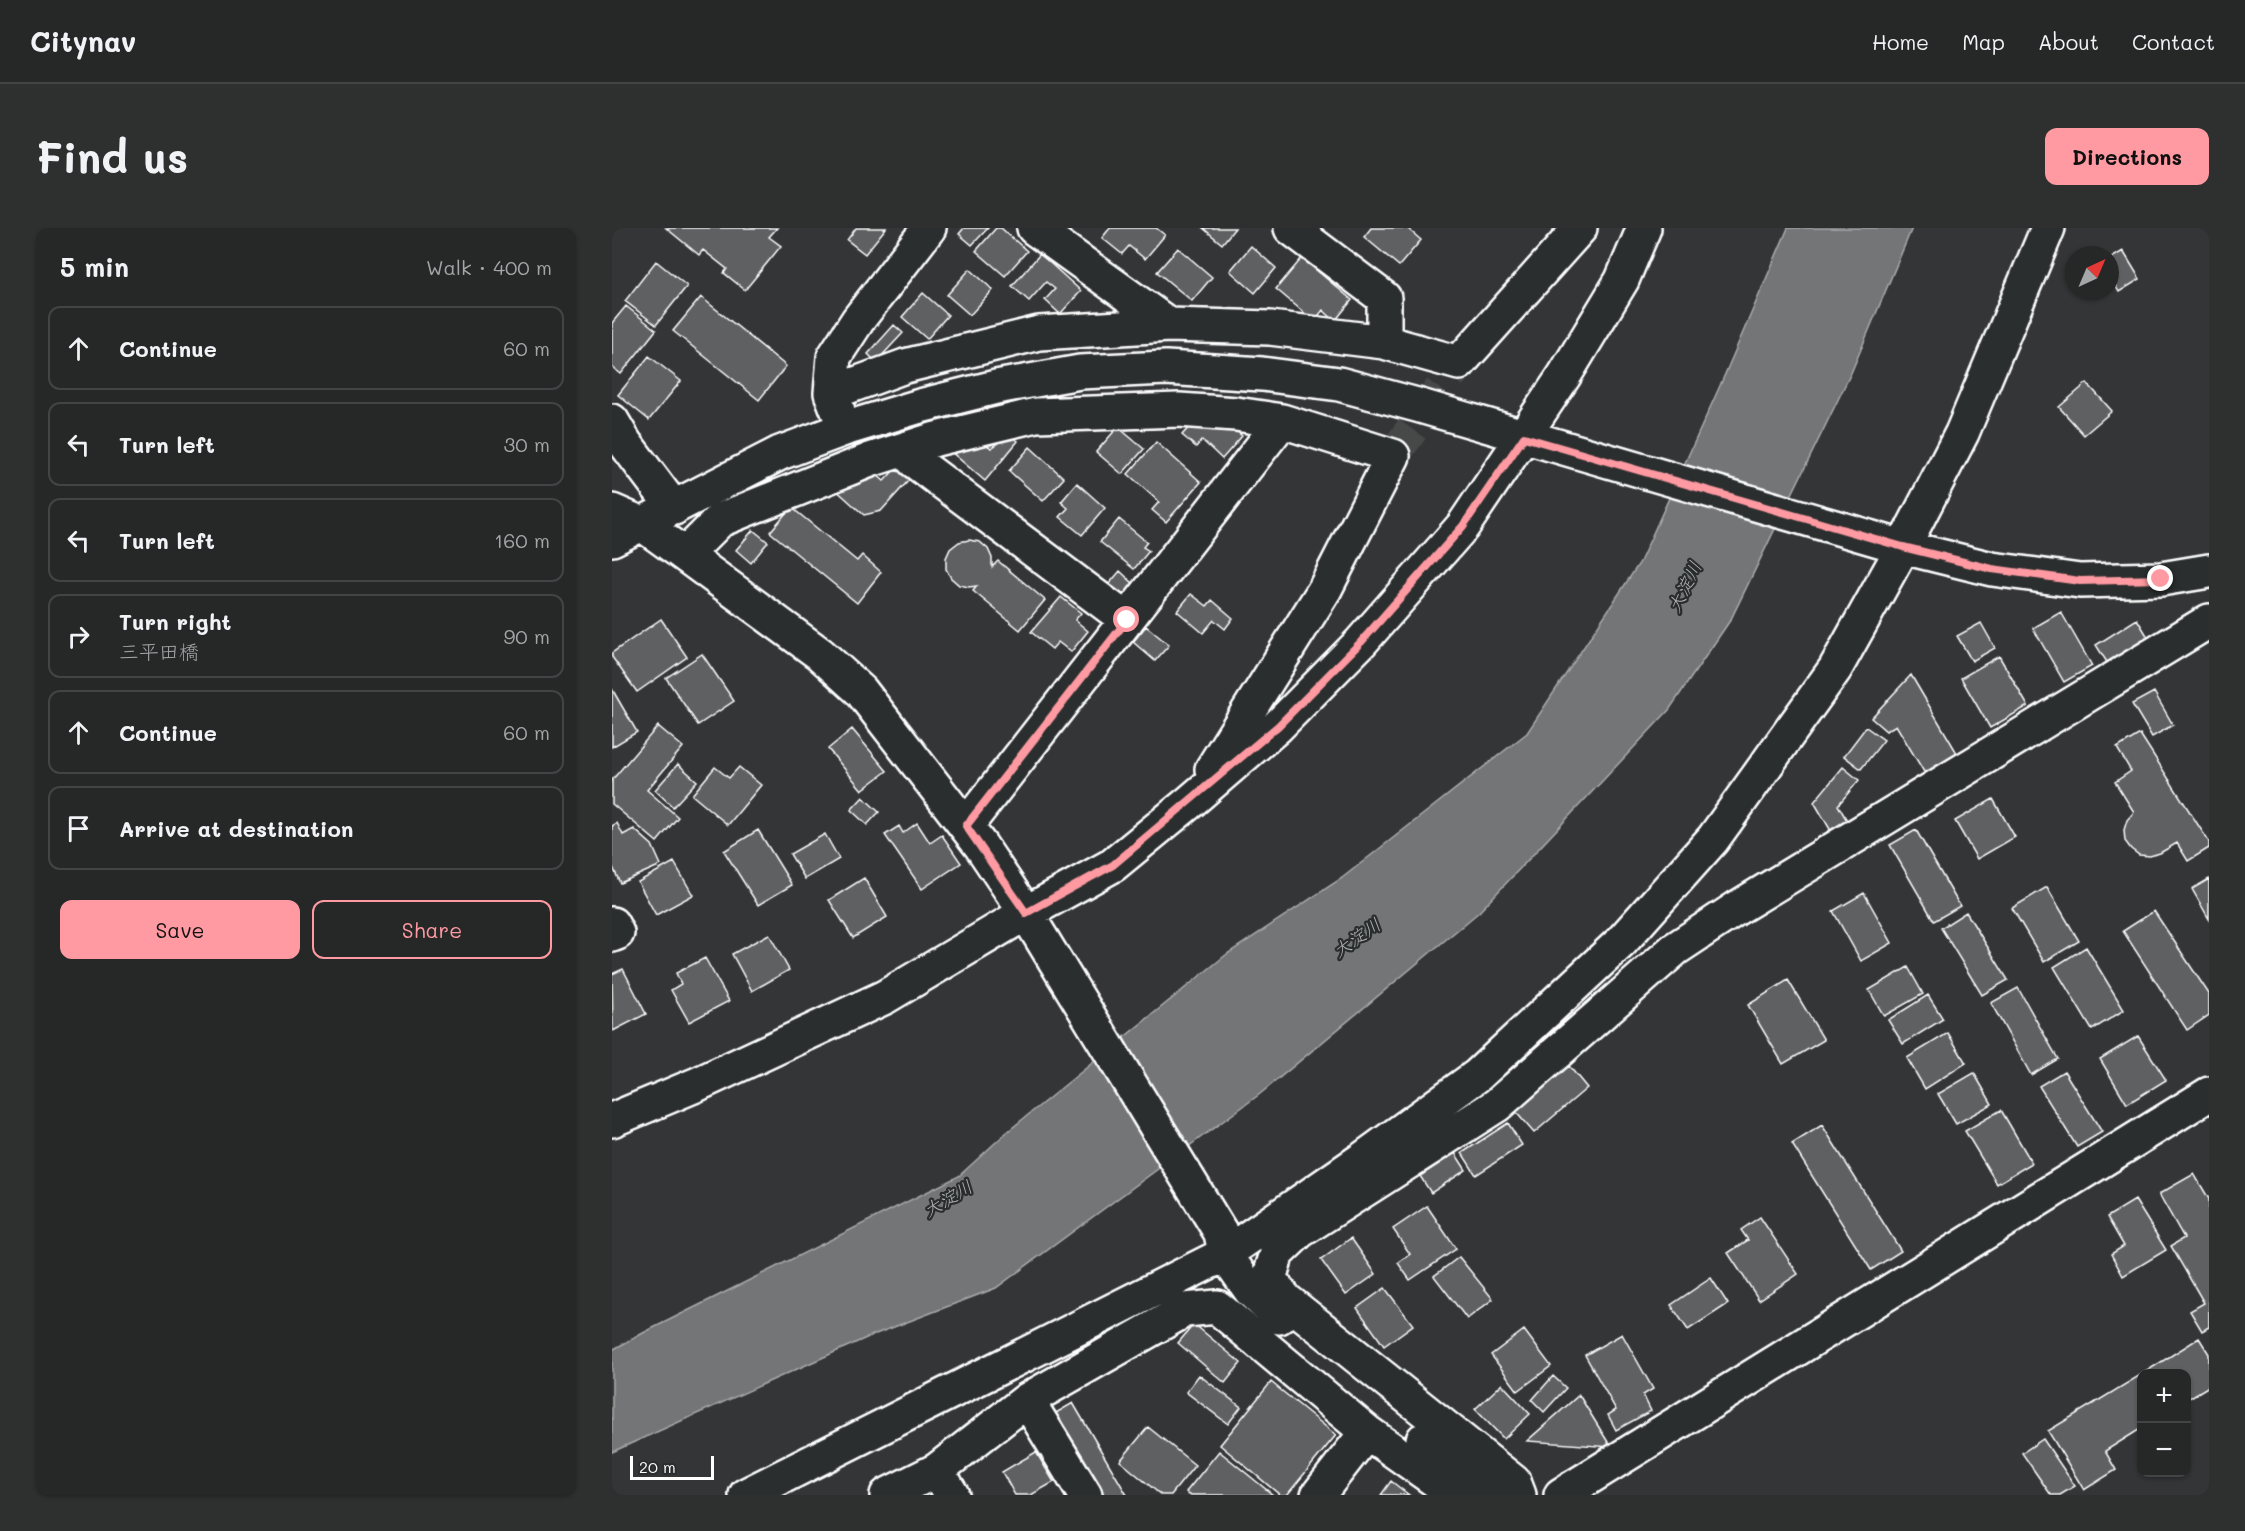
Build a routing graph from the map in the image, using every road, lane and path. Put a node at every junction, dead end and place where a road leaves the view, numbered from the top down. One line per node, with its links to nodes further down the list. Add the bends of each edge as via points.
1 (929, 228): 9 (street, via 834,357)
2 (1034, 228): 7 (street)
3 (1291, 228): 8 (street, via 1384,298)
4 (1580, 228): 8 (street, via 1459,363)
5 (1644, 228): 13 (street, via 1622,280)
6 (2048, 228): 19 (street, via 1962,433)
7 (1169, 325): 8 (street, via 1270,328); 9 (street, via 1039,333 905,366)
8 (1384, 342)
9 (831, 393): 12 (street)
10 (612, 421): 15 (street)
11 (1282, 421): 14 (street, via 1179,410 1036,415); 22 (street); 24 (street, via 1393,456 1325,589)
12 (844, 429): 13 (street, via 996,387 1080,372 1166,368 1339,384); 15 (street, via 780,453)
13 (1524, 437): 19 (street); 24 (street, via 1463,526 1361,642 1278,726)
14 (908, 448): 20 (street, via 720,520); 22 (street, via 914,460)
15 (674, 508): 17 (street)
16 (612, 511): 17 (street)
17 (642, 524): 18 (street); 20 (street)
18 (612, 539)
19 (1903, 547): 21 (street, via 1992,569 2080,581 2161,579); 31 (street, via 1835,669 1713,839 1621,942 1478,1075 1361,1160)
20 (685, 555): 25 (street, via 820,654 861,691)
21 (2209, 571)
22 (1127, 620): 25 (street)
23 (2209, 621): 41 (street, via 1675,949 1497,1106 1300,1231 1277,1253 1269,1279 1286,1300 1514,1482)
24 (1191, 801): 26 (street, via 1113,865)
25 (966, 826): 26 (street)
26 (1026, 913): 30 (street, via 885,997); 31 (street)
27 (612, 924): 28 (street, via 617,933)
28 (612, 935)
29 (2209, 1094): 42 (street)
30 (612, 1120)
31 (1223, 1243): 35 (street); 40 (street, via 1251,1291 1346,1377)
32 (1027, 1400): 33 (street, via 1185,1310 1217,1307); 34 (street); 37 (street)
33 (1367, 1432): 38 (street); 39 (street)
34 (944, 1482): 36 (street)
35 (746, 1495)
36 (887, 1495)
37 (1085, 1495)
38 (1318, 1495)
39 (1456, 1495)
40 (1492, 1495)
41 (1519, 1495)
42 (1561, 1495)

